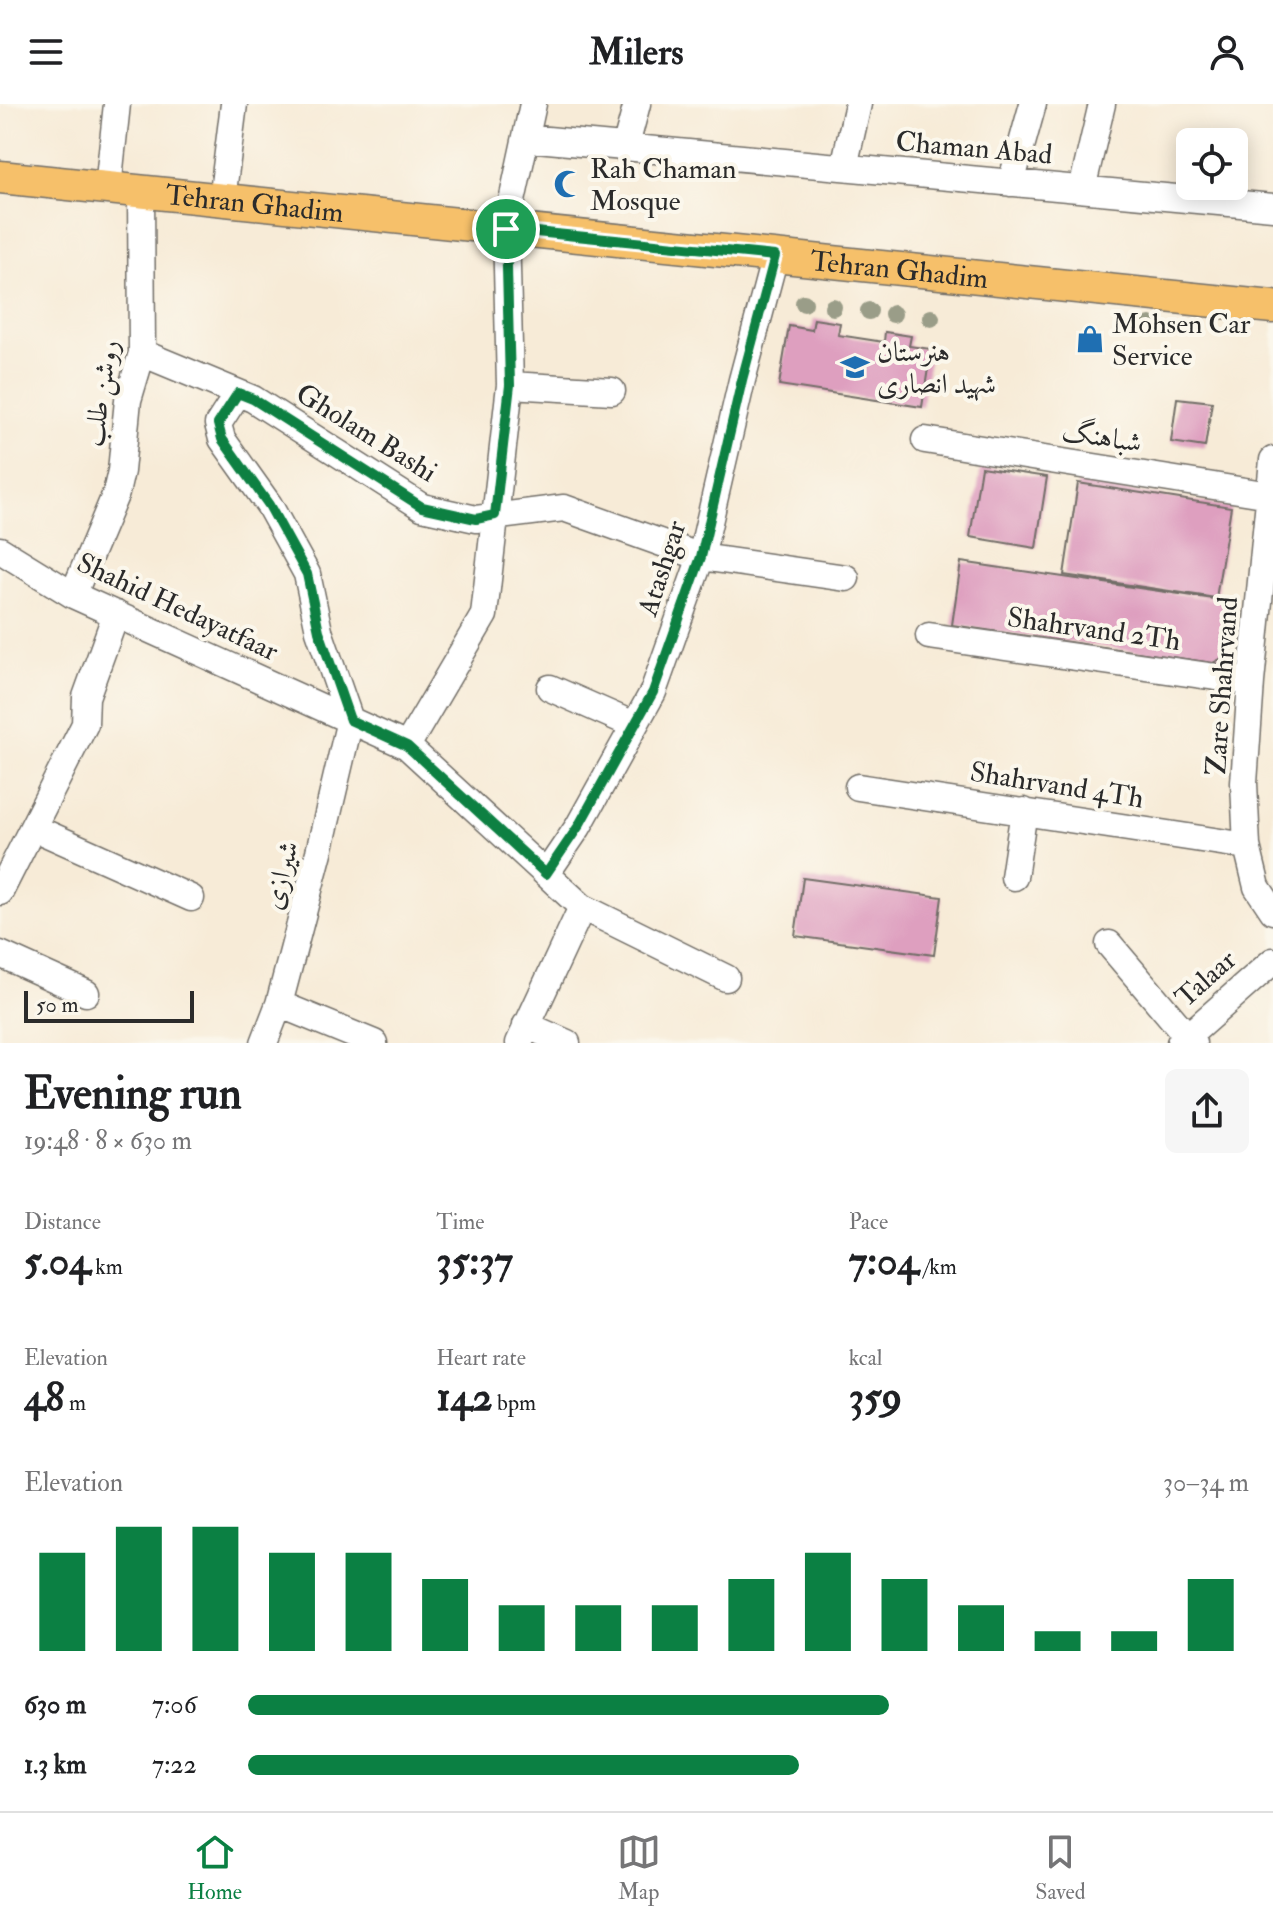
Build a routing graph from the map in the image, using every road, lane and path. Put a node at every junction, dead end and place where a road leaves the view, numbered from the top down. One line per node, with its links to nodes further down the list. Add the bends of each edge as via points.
1 (117, 104): 13 (street)
2 (234, 104): 16 (street)
3 (533, 104): 8 (street)
4 (637, 104): 9 (street)
5 (858, 104): 10 (street)
6 (1033, 104): 12 (street)
7 (1102, 104): 14 (street)
8 (526, 138): 9 (street, Chaman Abad); 18 (street)
9 (626, 145): 10 (street, Chaman Abad)
10 (844, 167): 12 (street, Chaman Abad)
11 (0, 177): 13 (main road, Tehran Ghadim)
12 (1011, 183): 14 (street, Chaman Abad)
13 (108, 188): 15 (main road, Tehran Ghadim)
14 (1082, 189): 17 (street, Chaman Abad)
15 (141, 191): 16 (main road, Tehran Ghadim); 21 (street, روشن طلب)
16 (222, 200): 18 (main road, Tehran Ghadim)
17 (1273, 207)
18 (506, 229): 19 (main road, Tehran Ghadim); 22 (street)
19 (775, 256): 20 (main road, Tehran Ghadim); 30 (street, Atashgar)
20 (1273, 307)
21 (142, 353): 24 (street, Gholam Bashi); 33 (street, روشن طلب, via 128,400 116,493)
22 (510, 385): 23 (street); 28 (street)
23 (612, 391)
24 (238, 393): 28 (street, Gholam Bashi, via 422,507 476,519); 38 (street, via 218,424 222,439 269,505 307,574 319,631)
25 (925, 440): 27 (street, شباهنگ)
26 (1273, 460): 27 (street, Zare Shahrvand)
27 (1270, 495): 31 (street, Zare Shahrvand)
28 (495, 515): 30 (street, Gholam Bashi, via 564,508); 40 (street, via 484,615)
29 (0, 550): 33 (street, Shahid Hedayatfaar)
30 (701, 557): 32 (street, Gholam Bashi); 39 (street, Atashgar, via 653,692)
31 (1268, 571): 36 (street, Zare Shahrvand)
32 (846, 578)
33 (73, 595): 34 (street, Shahid Hedayatfaar)
34 (116, 614): 38 (street, Shahid Hedayatfaar); 43 (street, via 86,697 85,724)
35 (929, 636): 36 (street, Shahrvand 2Th)
36 (1251, 682): 44 (street, Zare Shahrvand, via 1244,783)
37 (550, 688): 39 (street)
38 (350, 720): 40 (street, Shahid Hedayatfaar); 56 (street, شیرازی)
39 (634, 725): 45 (street, Atashgar)
40 (407, 746): 45 (street, Shahid Hedayatfaar)
41 (858, 787): 42 (street, Shahrvand 4Th)
42 (1024, 811): 44 (street, Shahrvand 4Th); 46 (street)
43 (34, 828): 47 (street); 48 (street)
44 (1247, 846): 50 (street, Zare Shahrvand, via 1257,887)
45 (546, 874): 49 (street, Shahid Hedayatfaar)
46 (1014, 877)
47 (0, 892)
48 (191, 898)
49 (582, 907): 54 (street, Shahid Hedayatfaar); 57 (street)
50 (1273, 911)
51 (1109, 944): 58 (street)
52 (0, 954): 55 (street)
53 (1273, 961): 58 (street, Talaar)
54 (726, 978)
55 (86, 993)
56 (279, 1004): 59 (street, شیرازی); 60 (street)
57 (523, 1034): 61 (street)
58 (1187, 1041)
59 (264, 1043)
60 (374, 1043)
61 (567, 1043)

